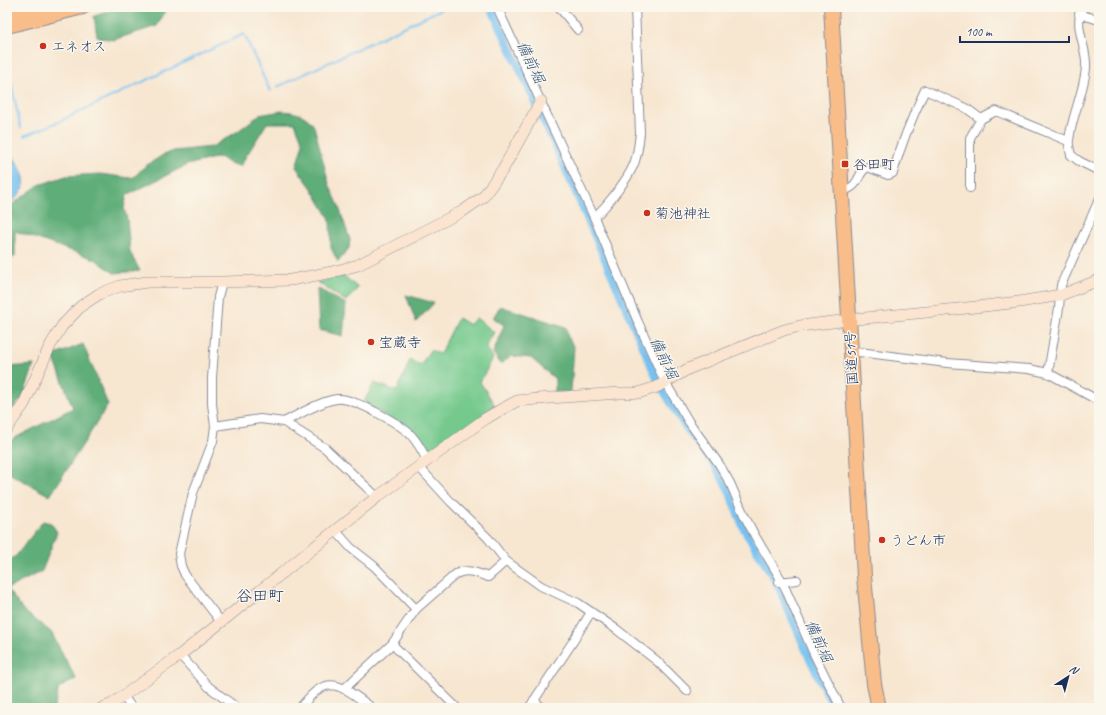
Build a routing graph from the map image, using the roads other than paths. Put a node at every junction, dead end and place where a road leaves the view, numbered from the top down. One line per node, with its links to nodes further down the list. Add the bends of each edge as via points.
1 (38, 7): 8 (highway)
2 (83, 7): 10 (highway)
3 (497, 7): 12 (street)
4 (559, 7): 11 (street)
5 (635, 7): 19 (street, via 640,133 638,147 631,170)
6 (831, 7): 17 (highway, 国道51号)
7 (1081, 10): 9 (street); 14 (street, via 1079,26 1086,66 1084,83)
8 (7, 15)
9 (1099, 20)
10 (7, 26)
11 (578, 30)
12 (538, 106): 19 (street); 21 (street, via 498,178 482,197 462,211 358,265 345,269 291,280)
13 (981, 119): 14 (street, via 996,111); 16 (street, via 970,138); 17 (street, via 966,108 925,90 912,117 893,173 888,175 868,166 864,168 855,184)
14 (1068, 141): 15 (street, via 1071,155)
15 (1099, 171)
16 (970, 188)
17 (842, 192): 23 (highway, 国道51号)
18 (1099, 200): 22 (street, via 1061,285)
19 (594, 217): 26 (street)
20 (1099, 280): 22 (street)
21 (222, 282): 29 (street, via 218,297 212,378); 30 (street, via 167,281 131,284 108,290 88,301 71,315 55,336 24,404)
22 (1061, 295): 23 (street); 25 (street)
23 (849, 320): 24 (highway, 国道51号); 26 (street, via 784,330 705,361)
24 (851, 351): 25 (street, via 947,364 1029,369); 55 (highway, 国道51号, via 867,616)
25 (1048, 373): 27 (street)
26 (662, 385): 31 (street, via 638,392 517,402 485,419); 36 (street, via 719,464)
27 (1099, 401)
28 (284, 422): 29 (street, via 260,419); 31 (street, via 328,400 338,398 355,402 393,422 410,435 420,447); 32 (street, via 325,448)
29 (215, 426): 39 (street, via 213,442 193,493 180,560 189,581)
30 (7, 428)
31 (423, 464): 32 (street); 34 (street, via 451,502 488,538)
32 (377, 497): 33 (street)
33 (336, 531): 37 (street); 39 (street)
34 (506, 561): 37 (street, via 488,577 467,571 456,574); 38 (street, via 541,586)
35 (797, 580): 36 (street)
36 (780, 581): 54 (street)
37 (416, 609): 40 (street)
38 (591, 612): 43 (street, via 657,661); 45 (street)
39 (221, 622): 41 (street)
40 (392, 644): 42 (street); 51 (street)
41 (180, 655): 44 (street); 48 (street, via 210,687)
42 (344, 688): 49 (street, via 333,684 325,686); 50 (street)
43 (687, 691)
44 (123, 696): 46 (street); 47 (street)
45 (534, 700): 52 (street); 53 (street)
46 (102, 708)
47 (132, 708)
48 (237, 708)
49 (300, 708)
50 (372, 708)
51 (457, 708)
52 (529, 708)
53 (542, 708)
54 (840, 708)
55 (879, 708)

